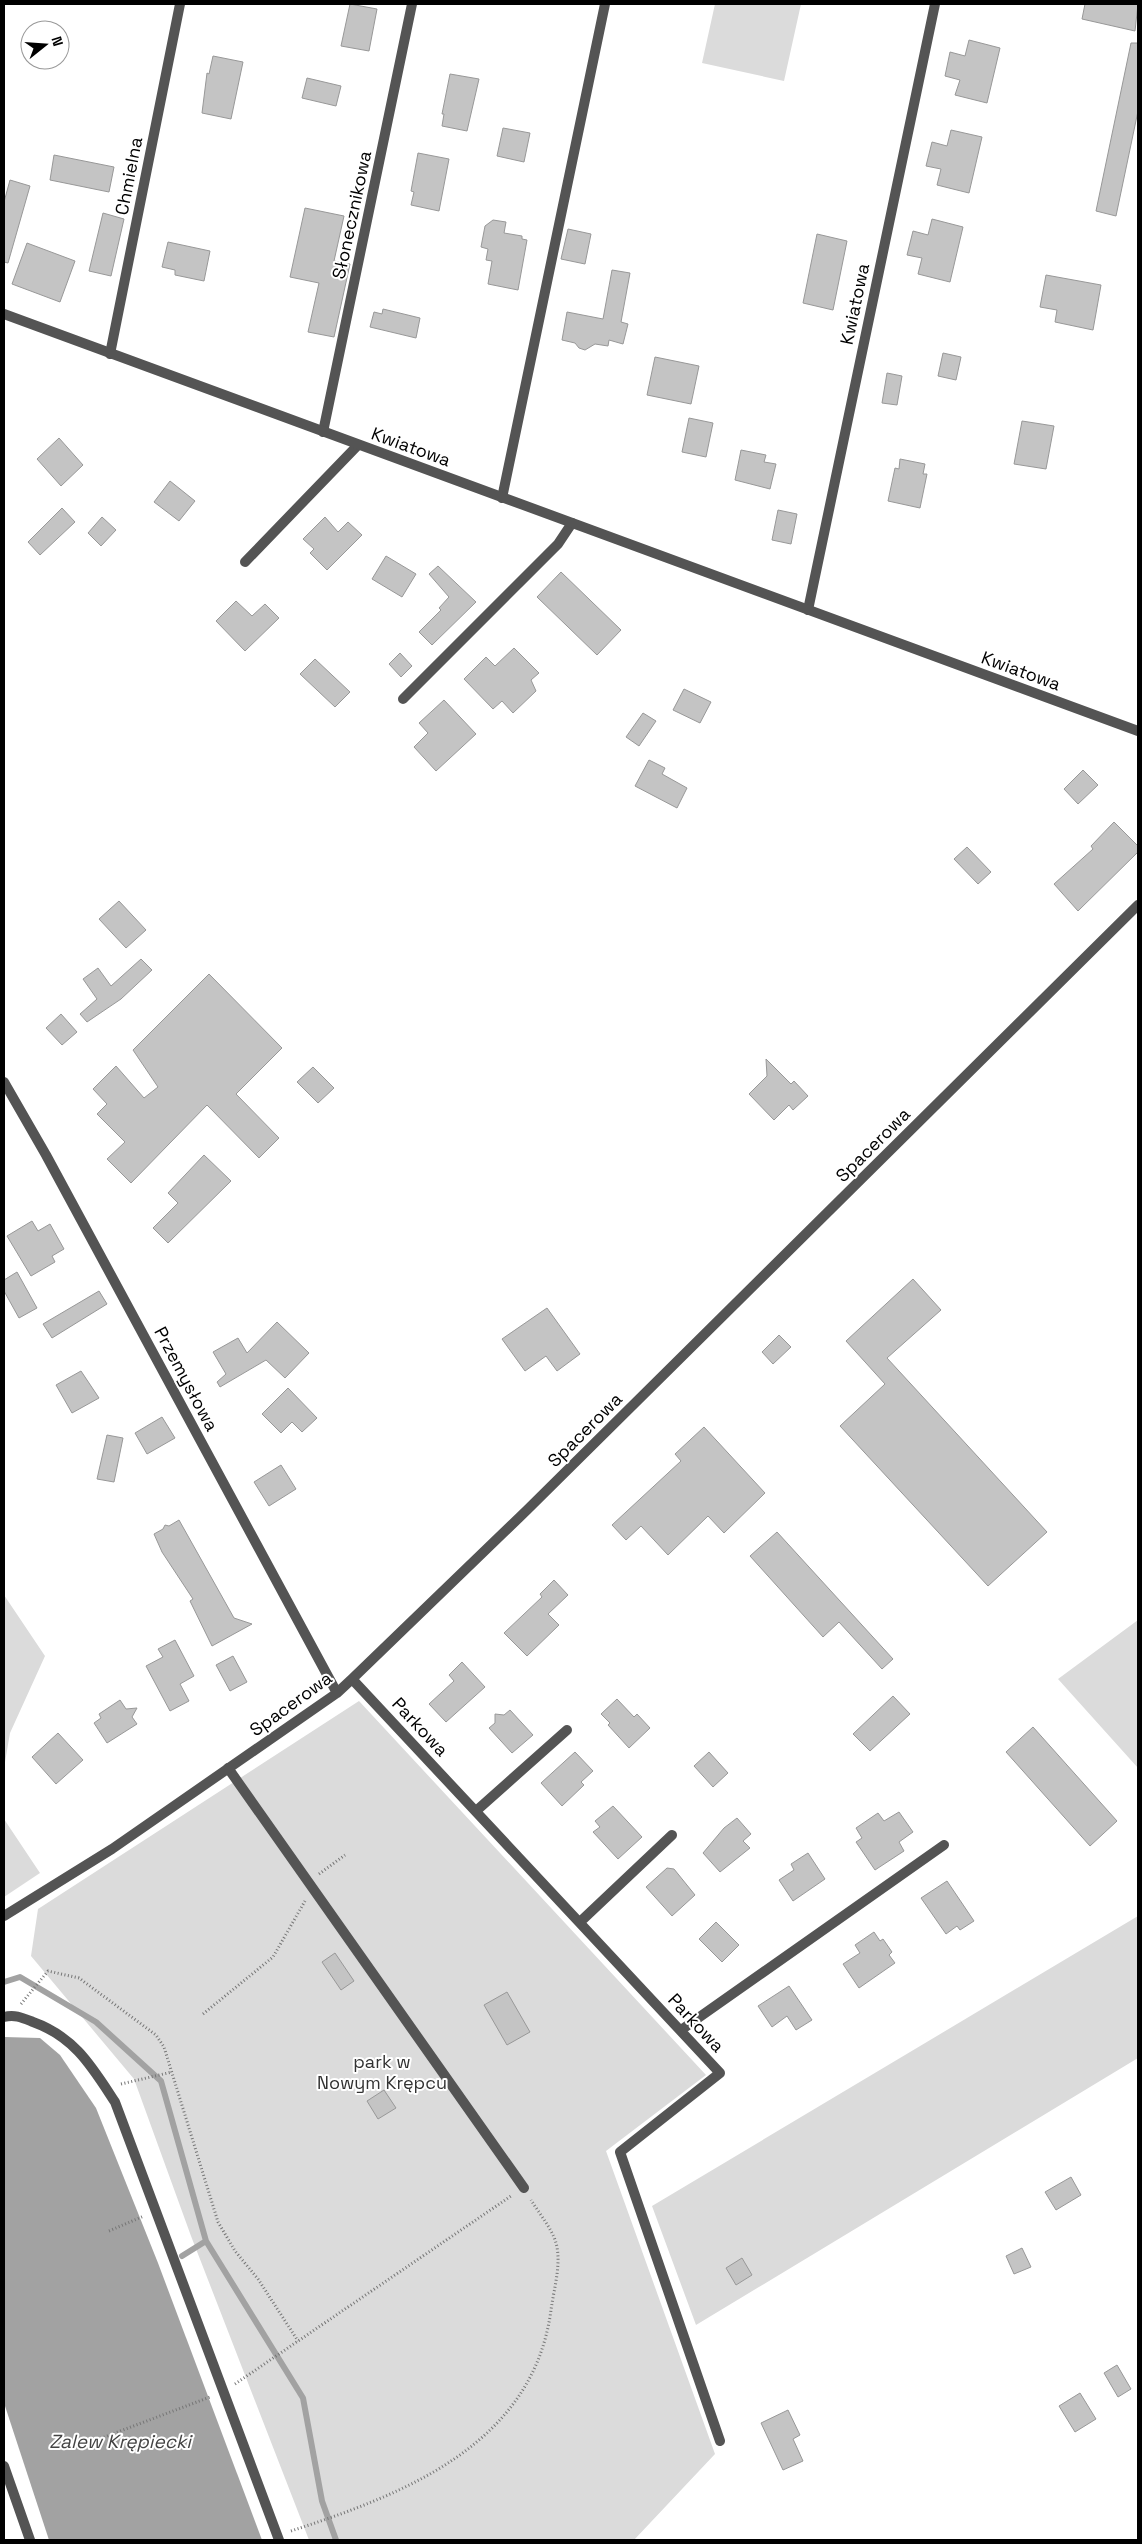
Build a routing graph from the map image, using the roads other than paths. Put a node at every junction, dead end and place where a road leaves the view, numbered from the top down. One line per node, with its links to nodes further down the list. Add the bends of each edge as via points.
1 (180, 4): 6 (street, Chmielna)
2 (412, 4): 7 (street, Słonecznikowa)
3 (605, 4): 9 (street)
4 (935, 4): 12 (street, Kwiatowa)
5 (4, 314): 6 (street, Kwiatowa)
6 (110, 354): 7 (street, Kwiatowa)
7 (323, 432): 8 (street, Kwiatowa)
8 (358, 445): 9 (street, Kwiatowa); 11 (street)
9 (502, 498): 10 (street, Kwiatowa)
10 (572, 523): 12 (street, Kwiatowa); 13 (street, via 558,544)
11 (245, 562)
12 (808, 610): 14 (street, Kwiatowa)
13 (403, 699)
14 (1138, 731)
15 (1138, 905): 17 (street, Spacerowa)
16 (4, 1082): 18 (street, Przemysłowa)
17 (352, 1679): 18 (street, Spacerowa); 21 (street, Parkowa)
18 (336, 1693): 20 (street, Spacerowa)
19 (567, 1730): 21 (street)
20 (228, 1768): 24 (street, Spacerowa, via 112,1849); 28 (street)
21 (476, 1811): 25 (street, Parkowa)
22 (672, 1835): 25 (street)
23 (944, 1845): 27 (street)
24 (4, 1916)
25 (580, 1922): 27 (street, Parkowa)
26 (4, 2017): 31 (street, via 13,2015 54,2030 87,2060 114,2102)
27 (681, 2030): 29 (street, Parkowa, via 720,2073 620,2152)
28 (524, 2188)
29 (720, 2441)
30 (4, 2466): 32 (street)
31 (278, 2538)
32 (30, 2540)

